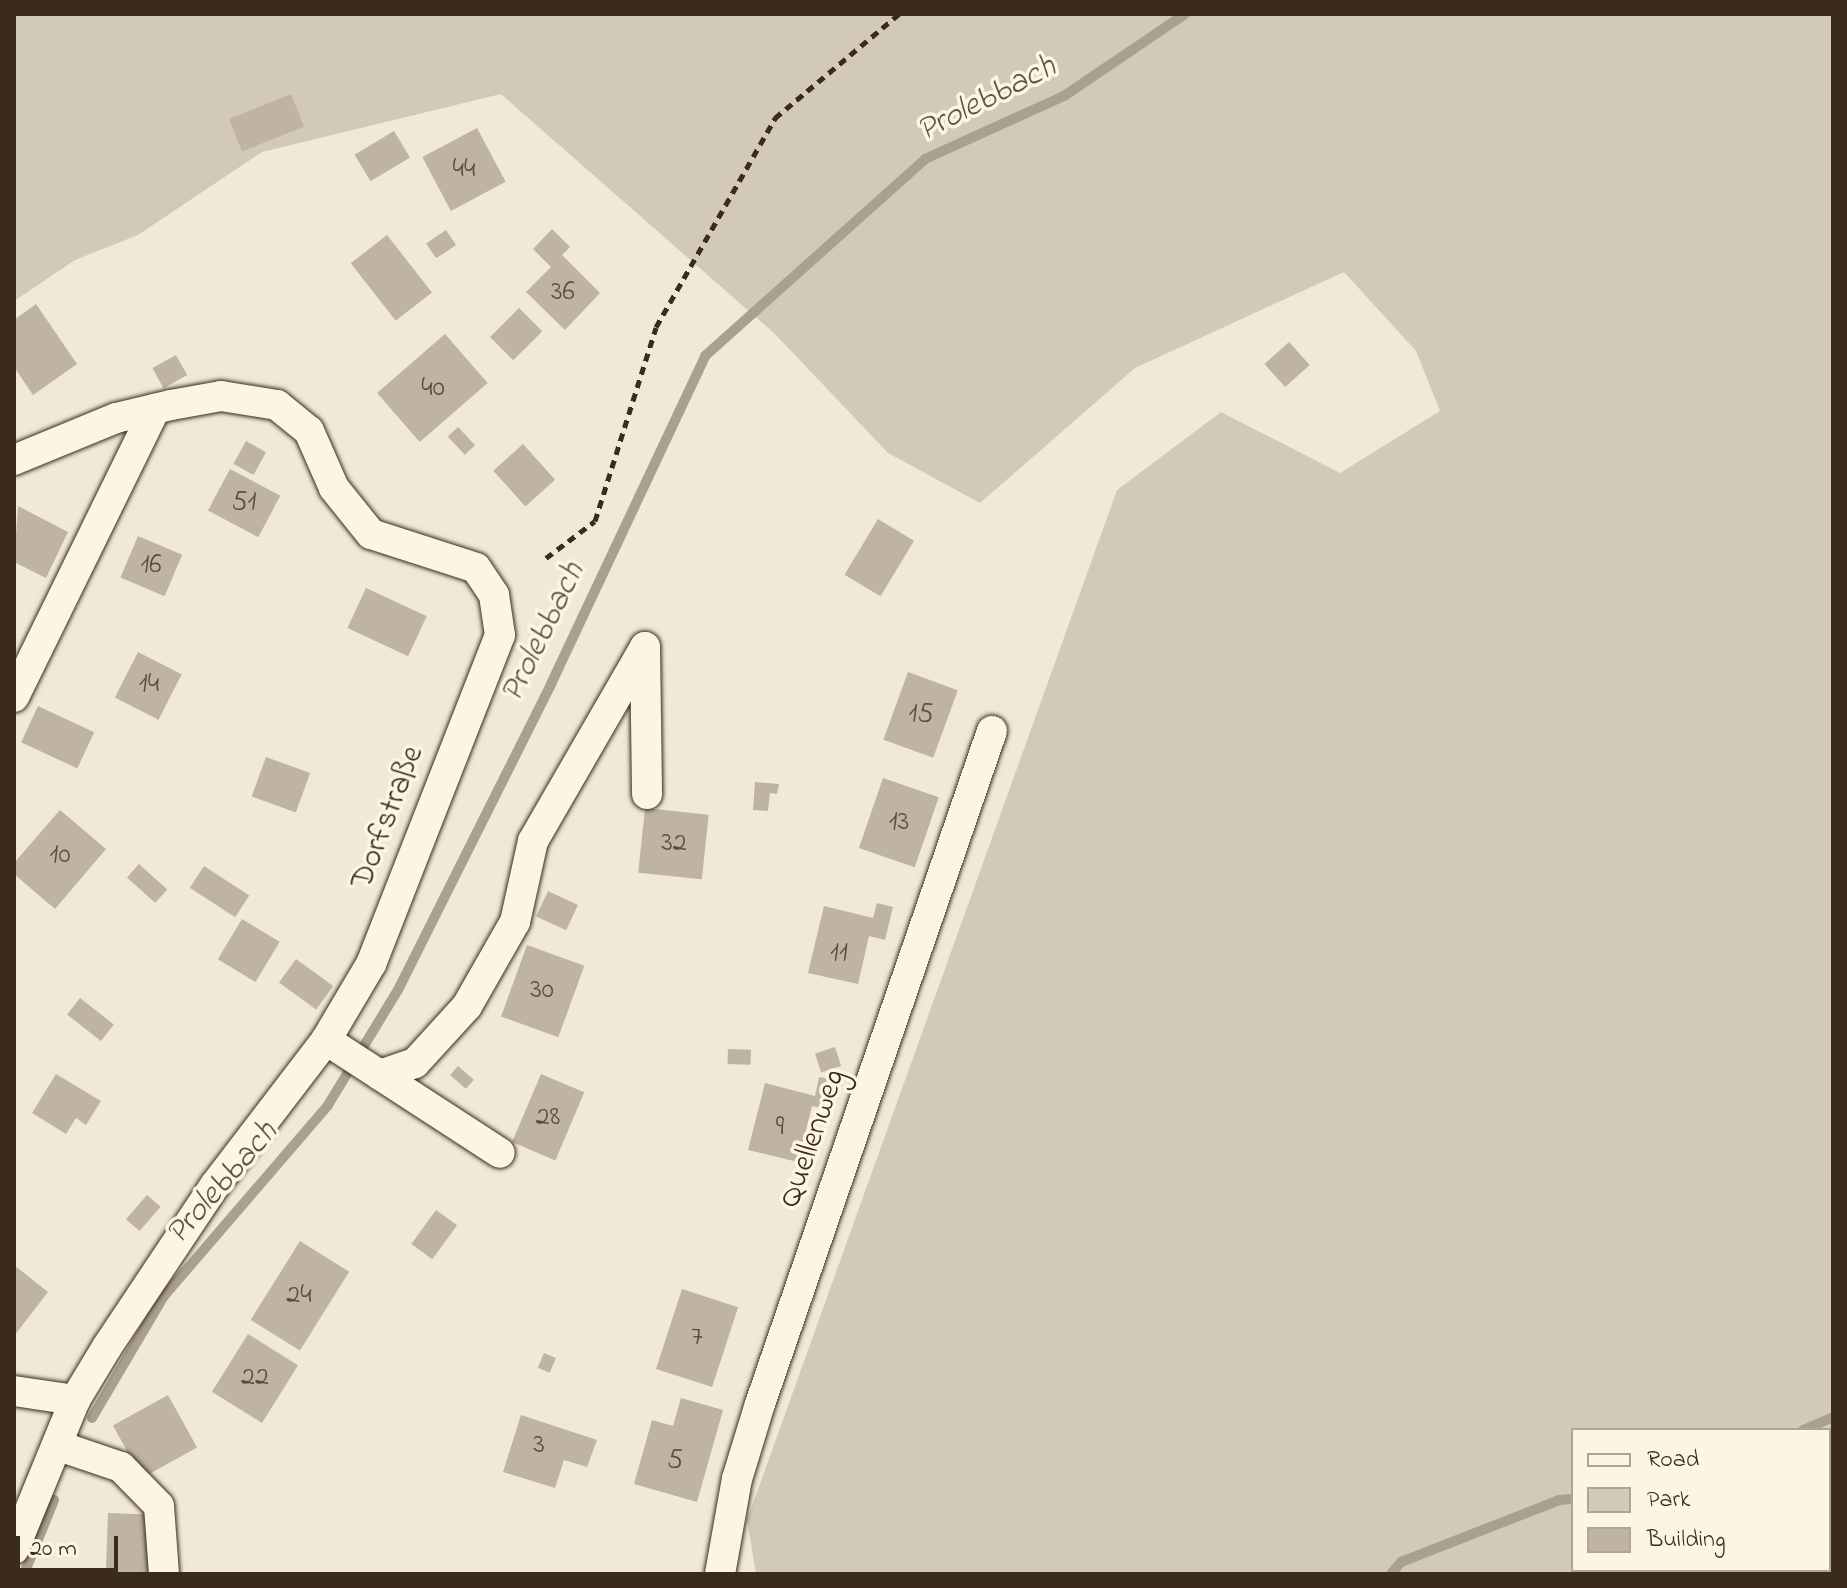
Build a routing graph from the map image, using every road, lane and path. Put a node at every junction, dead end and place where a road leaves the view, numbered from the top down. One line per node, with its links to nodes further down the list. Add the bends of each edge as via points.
1 (899, 14): 4 (path, via 775,118 656,327 595,521)
2 (155, 409): 3 (street, Dorfstraße, via 116,418); 5 (street); 8 (street, Dorfstraße, via 221,396 277,405 309,431 334,488 371,534 476,568 494,595 500,635)
3 (14, 460)
4 (546, 558)
5 (14, 697)
6 (992, 731): 16 (street, Quellenweg, via 760,1404 737,1479)
7 (647, 794): 9 (street, via 645,647 625,674 589,753 533,841 515,922 467,1006 415,1063)
8 (334, 1047): 9 (street); 12 (street, Dorfstraße, via 215,1185)
9 (380, 1075): 10 (street)
10 (500, 1153)
11 (14, 1391): 12 (street)
12 (75, 1400): 13 (street, Dorfstraße)
13 (59, 1446): 14 (street, Dorfstraße); 15 (street, via 121,1467 159,1506)
14 (14, 1549)
15 (164, 1574)
16 (720, 1574)

